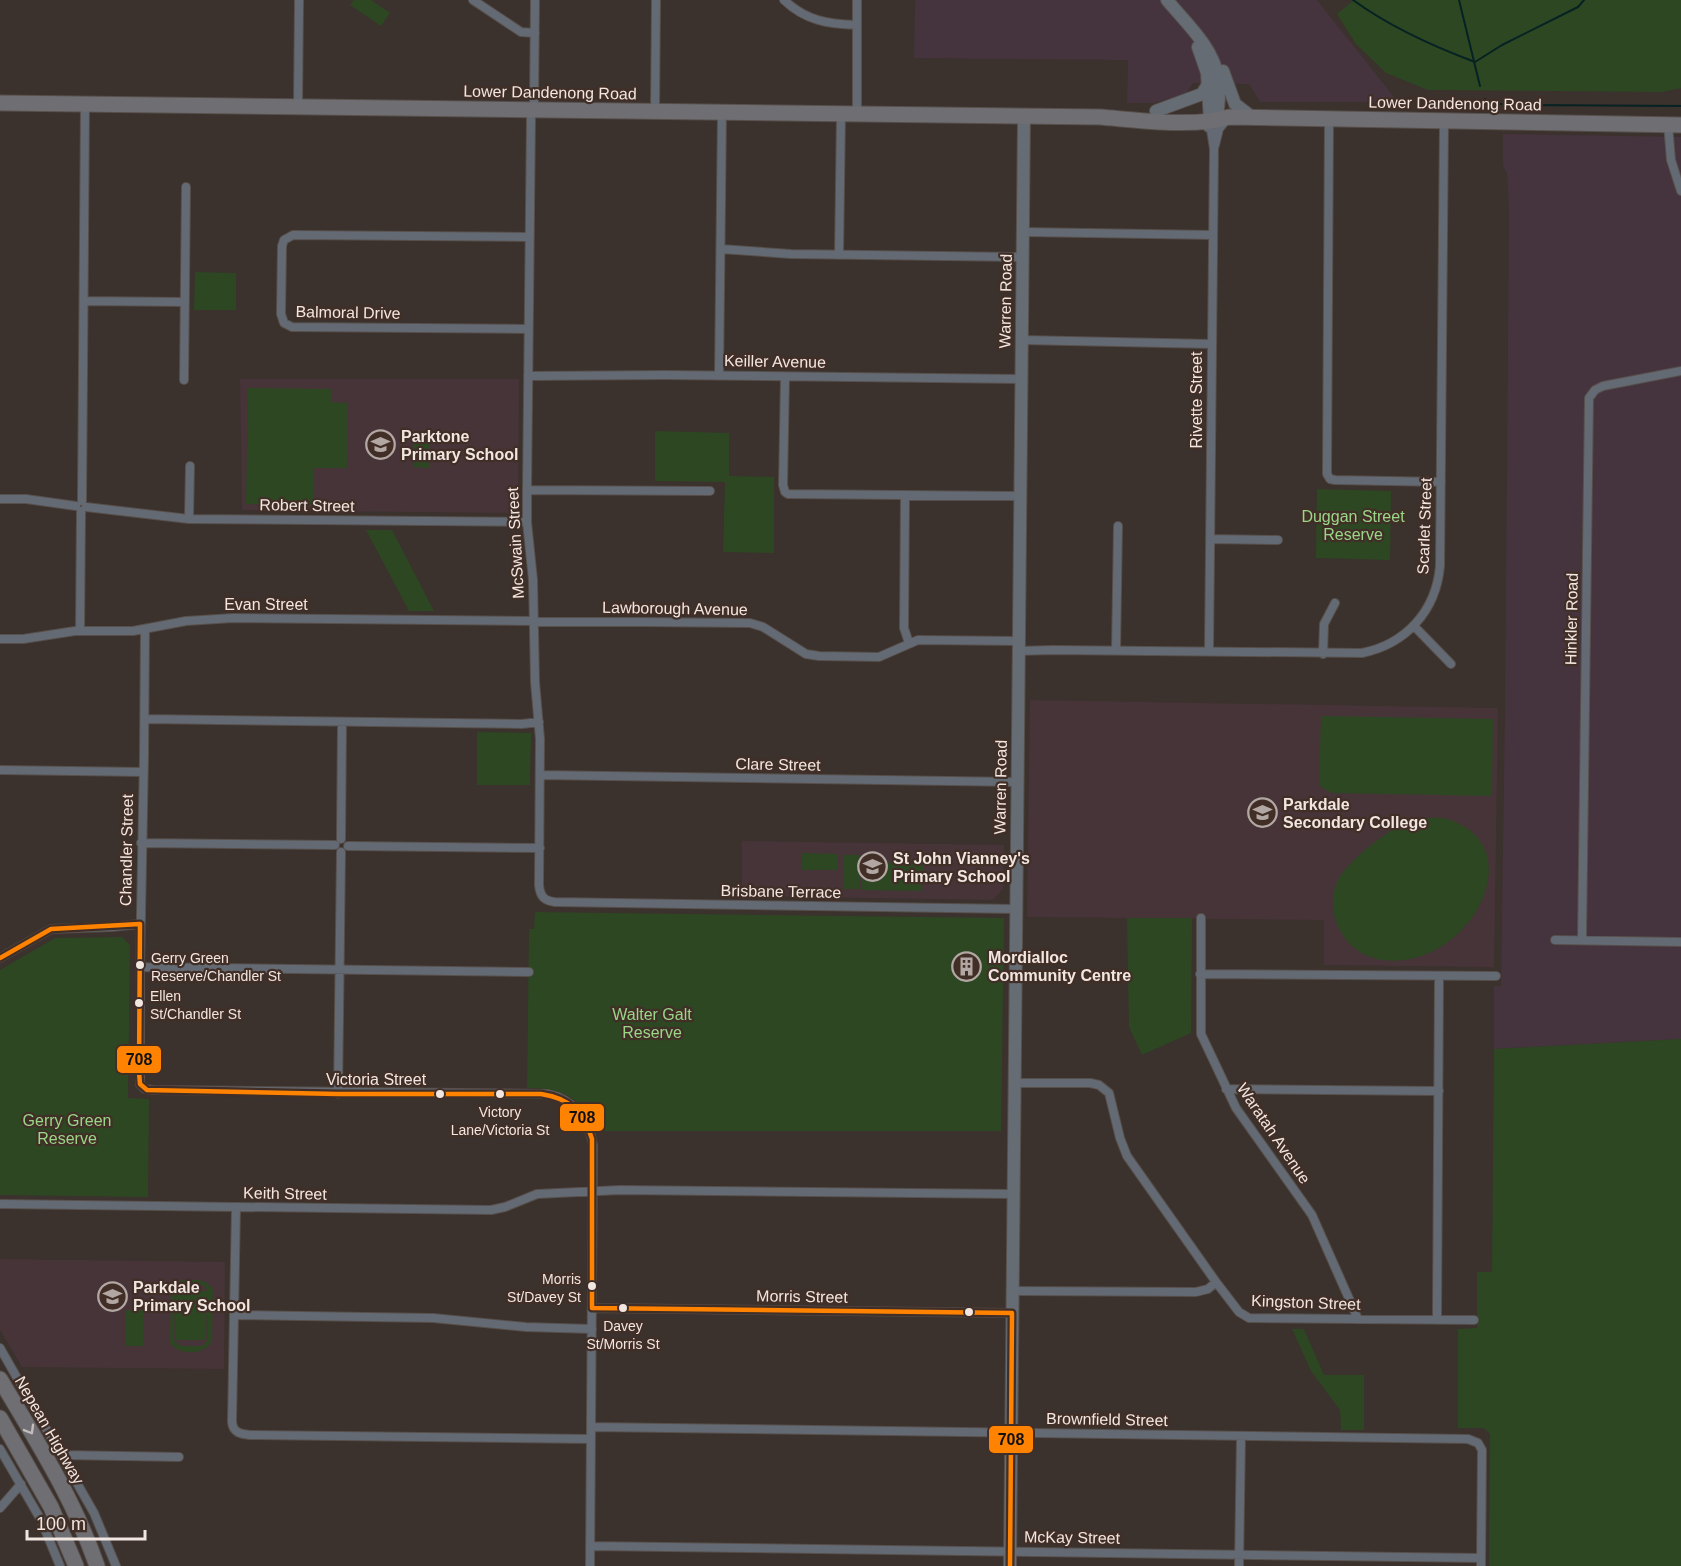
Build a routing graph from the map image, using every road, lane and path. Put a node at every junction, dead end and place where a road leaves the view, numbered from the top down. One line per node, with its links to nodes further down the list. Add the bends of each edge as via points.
1 (299, 0): 15 (street)
2 (473, 0): 10 (street, via 520,32)
3 (535, 0): 10 (street, McSwain Street)
4 (656, 0): 17 (street)
5 (784, 0): 8 (street, via 816,21)
6 (857, 0): 8 (street)
7 (1167, 0): 9 (street)
8 (857, 25): 21 (street)
9 (1188, 27): 11 (street); 12 (street, via 1205,64)
10 (535, 33): 16 (street, McSwain Street)
11 (1208, 50): 23 (street, via 1218,77); 25 (street, via 1222,70 1235,104)
12 (1208, 84): 18 (street, via 1202,94); 23 (street)
13 (0, 103): 14 (highway, Lower Dandenong Road)
14 (85, 104): 15 (highway, Lower Dandenong Road); 39 (street)
15 (298, 107): 16 (highway, Lower Dandenong Road)
16 (533, 110): 17 (highway, Lower Dandenong Road); 35 (street, McSwain Street)
17 (655, 111): 19 (highway, Lower Dandenong Road)
18 (1156, 111): 23 (highway, Lower Dandenong Road); 24 (highway, Lower Dandenong Road)
19 (722, 112): 20 (highway, Lower Dandenong Road); 36 (street)
20 (841, 114): 21 (highway, Lower Dandenong Road); 37 (street)
21 (857, 114): 22 (highway, Lower Dandenong Road)
22 (1024, 116): 24 (highway, Lower Dandenong Road); 33 (street, Warren Road)
23 (1217, 116): 25 (highway, Lower Dandenong Road); 27 (highway, Lower Dandenong Road); 30 (street, Rivette Street, via 1219,129)
24 (1100, 117): 27 (highway, Lower Dandenong Road)
25 (1252, 117): 26 (highway, Lower Dandenong Road)
26 (1329, 118): 28 (highway, Lower Dandenong Road); 51 (street, via 1328,476 1335,480)
27 (1194, 122): 30 (street, Rivette Street, via 1211,129)
28 (1444, 122): 29 (highway, Lower Dandenong Road); 51 (street, Scarlet Street)
29 (1675, 124): 32 (street, via 1671,160)
30 (1214, 149): 34 (street, Rivette Street)
31 (186, 187): 40 (street)
32 (1681, 191)
33 (1023, 232): 34 (street); 38 (street, Warren Road)
34 (1213, 235): 43 (street, Rivette Street)
35 (529, 237): 41 (street, McSwain Street); 41 (street, Balmoral Drive, via 292,235 282,246 281,314 284,323 292,327)
36 (721, 249): 37 (street); 46 (street)
37 (839, 255): 38 (street)
38 (1022, 258): 42 (street, Warren Road)
39 (84, 301): 40 (street); 57 (street)
40 (185, 302): 49 (street)
41 (528, 329): 45 (street, McSwain Street)
42 (1022, 340): 43 (street); 48 (street, Warren Road)
43 (1212, 344): 61 (street, Rivette Street)
44 (1681, 371): 89 (street, Hinkler Road, via 1603,386 1589,398)
45 (528, 376): 46 (street, Keiller Avenue); 52 (street, McSwain Street)
46 (719, 376): 47 (street, Keiller Avenue)
47 (784, 376): 48 (street, Keiller Avenue); 54 (street, via 785,492)
48 (1021, 379): 55 (street, Warren Road)
49 (184, 380)
50 (190, 466): 58 (street)
51 (1441, 482): 65 (street, Scarlet Street, via 1438,581 1428,608)
52 (527, 490): 53 (street); 59 (street, McSwain Street)
53 (710, 490)
54 (905, 496): 55 (street); 69 (street, via 904,628)
55 (1020, 496): 70 (street, Warren Road)
56 (0, 499): 57 (street, Robert Street)
57 (81, 506): 58 (street, Robert Street); 67 (street)
58 (189, 519): 59 (street, Robert Street)
59 (527, 522): 64 (street, McSwain Street)
60 (1118, 526): 71 (street)
61 (1210, 539): 62 (street); 72 (street, Rivette Street)
62 (1278, 540)
63 (1335, 603): 73 (street, via 1324,624)
64 (534, 621): 66 (street, Evan Street, via 214,618); 69 (street, Lawborough Avenue, via 754,624 806,654 819,656 879,657); 77 (street, McSwain Street)
65 (1414, 626): 73 (street, Scarlet Street, via 1398,640 1370,652); 74 (street)
66 (145, 629): 67 (street, Evan Street); 75 (street, Chandler Street)
67 (80, 632): 68 (street, Evan Street)
68 (0, 639)
69 (909, 643): 70 (street, Lawborough Avenue, via 924,640)
70 (1018, 646): 71 (street, Scarlet Street); 81 (street, Warren Road)
71 (1116, 650): 72 (street, Scarlet Street)
72 (1209, 652): 73 (street, Scarlet Street)
73 (1323, 654)
74 (1452, 663)
75 (145, 719): 76 (street); 79 (street, Chandler Street)
76 (342, 722): 77 (street); 83 (street)
77 (539, 722): 80 (street, McSwain Street)
78 (0, 770): 79 (street)
79 (143, 771): 82 (street, Chandler Street)
80 (540, 775): 81 (street, Clare Street); 84 (street, McSwain Street)
81 (1017, 782): 86 (street, Warren Road)
82 (141, 843): 83 (street); 88 (street, Chandler Street)
83 (341, 845): 84 (street); 94 (street)
84 (540, 848): 85 (street, McSwain Street, via 539,890)
85 (546, 900): 86 (street, Brisbane Terrace)
86 (1015, 909): 100 (street, Warren Road)
87 (1201, 918): 96 (street, Waratah Avenue)
88 (140, 928): 92 (street, via 51,929); 93 (street, Chandler Street)
89 (1582, 939): 90 (street); 91 (street)
90 (1555, 940)
91 (1681, 942)
92 (0, 957)
93 (140, 967): 94 (street); 99 (street, Chandler Street)
94 (339, 969): 95 (street); 103 (street)
95 (529, 972)
96 (1200, 974): 97 (street); 101 (street, Waratah Avenue, via 1200,1029)
97 (1439, 976): 98 (street); 102 (street)
98 (1496, 976)
99 (139, 1072): 103 (street, Victoria Street, via 142,1087 153,1090)
100 (1014, 1083): 105 (street, Warren Road); 108 (street, Kingston Street, via 1090,1083 1106,1089 1128,1156)
101 (1226, 1089): 102 (street); 113 (street, Waratah Avenue, via 1312,1215)
102 (1439, 1091): 114 (street)
103 (338, 1094): 104 (street, Victoria Street, via 556,1096 576,1108 588,1125 593,1145)
104 (593, 1192): 105 (street, Keith Street); 107 (street, Keith Street, via 532,1195 491,1210); 110 (street, Victoria Street)
105 (1012, 1194): 109 (street, Warren Road)
106 (0, 1204): 107 (street, Keith Street)
107 (236, 1207): 112 (street)
108 (1216, 1282): 109 (street, via 1196,1292); 113 (street, Kingston Street, via 1239,1312 1249,1318)
109 (1012, 1291): 111 (street, Warren Road)
110 (592, 1308): 111 (street, Morris Street); 116 (street, Victoria Street)
111 (1012, 1314): 121 (street, Warren Road)
112 (234, 1316): 116 (street, via 438,1318); 123 (street, via 235,1431)
113 (1358, 1319): 114 (street, Kingston Street)
114 (1437, 1320): 115 (street, Kingston Street)
115 (1474, 1320)
116 (592, 1329): 120 (street, Victoria Street)
117 (0, 1348): 125 (street)
118 (0, 1379): 135 (highway, Nepean Highway, one-way to 135, via 63,1487)
119 (0, 1418): 134 (highway, via 51,1507)
120 (591, 1427): 121 (street, Brownfield Street); 123 (street, Victoria Street)
121 (1011, 1432): 122 (street, Brownfield Street); 130 (street, Warren Road)
122 (1241, 1436): 131 (street); 132 (street, Brownfield Street, via 1468,1439 1478,1443 1482,1450)
123 (591, 1438): 129 (street, Victoria Street)
124 (0, 1449): 127 (street)
125 (62, 1455): 126 (street); 136 (street, via 94,1513)
126 (178, 1457)
127 (21, 1484): 128 (street); 133 (street)
128 (0, 1508)
129 (590, 1546): 130 (street, McKay Street); 137 (street, Victoria Street)
130 (1010, 1551): 131 (street, McKay Street); 138 (street, Warren Road)
131 (1239, 1554): 132 (street, McKay Street); 139 (street)
132 (1481, 1562)
133 (60, 1566)
134 (76, 1566)
135 (97, 1566)
136 (116, 1566)
137 (590, 1566)
138 (1010, 1566)
139 (1239, 1566)

